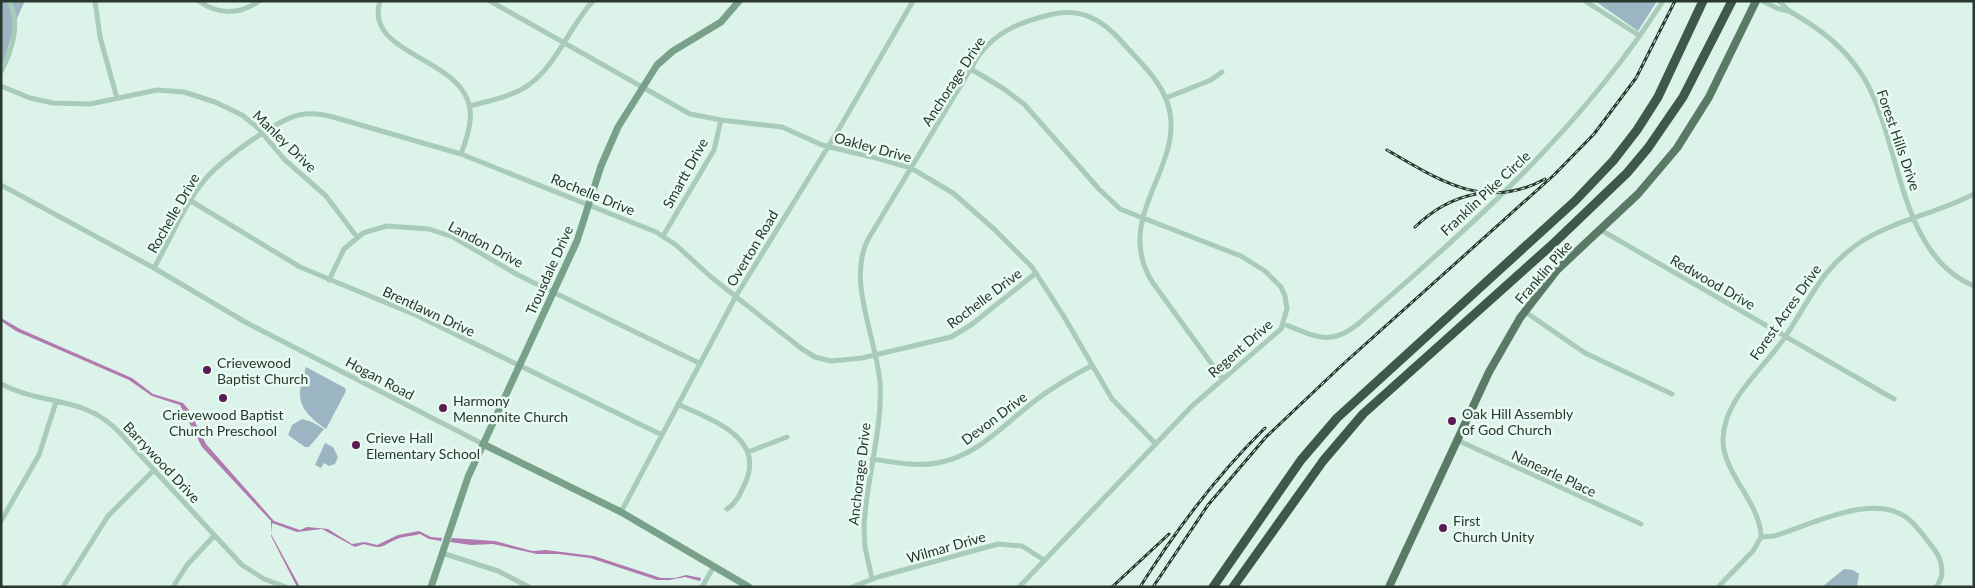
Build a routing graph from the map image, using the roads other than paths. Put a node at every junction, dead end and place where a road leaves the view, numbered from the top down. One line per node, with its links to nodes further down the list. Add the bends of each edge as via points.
1 (9, 1): 21 (street, via 15,16 14,31)
2 (95, 1): 25 (street, via 100,36)
3 (199, 1): 4 (street, via 212,9 226,12 243,10)
4 (259, 1)
5 (380, 1): 27 (street, via 378,16 384,32 393,41 454,78)
6 (490, 1): 19 (street, Oakley Drive)
7 (593, 1): 19 (street)
8 (739, 1): 24 (street, Trousdale Drive, via 718,24 661,61)
9 (913, 1): 30 (street, Overton Road)
10 (1584, 1): 18 (street)
11 (1663, 1): 18 (street, Franklin Pike Circle)
12 (1703, 1): 89 (highway, via 1658,97 1613,161 1575,201 1337,418 1301,460)
13 (1732, 1): 90 (highway, via 1684,97 1632,166 1555,242 1363,414 1323,461)
14 (1756, 1): 39 (main road, Franklin Pike, via 1685,138 1644,188)
15 (1762, 1): 17 (street, Forest Hills Drive)
16 (1779, 1): 17 (street, Forest Hills Drive)
17 (1789, 11): 38 (street, Forest Hills Drive, via 1831,38 1865,80)
18 (1640, 36): 49 (street, Franklin Pike Circle, via 1548,149 1358,324 1342,335 1326,338)
19 (564, 41): 24 (street, Oakley Drive); 27 (street, via 545,70 529,86 500,99)
20 (971, 69): 26 (street, Anchorage Drive, via 988,44 1004,31 1053,14 1076,13 1095,18 1110,28 1155,80); 32 (street, Anchorage Drive); 37 (street, Regent Drive, via 1023,103 1110,200)
21 (1, 72)
22 (1222, 72): 26 (street, via 1211,80)
23 (1, 86): 25 (street, Manley Drive, via 53,103 84,104)
24 (641, 87): 28 (street, Oakley Drive, via 690,114); 36 (street, Trousdale Drive, via 606,152)
25 (117, 98): 29 (street, Manley Drive, via 152,90 190,93 235,111)
26 (1166, 98): 37 (street, Anchorage Drive, via 1171,118 1170,138)
27 (470, 106): 31 (street, via 470,122)
28 (721, 120): 30 (street, Oakley Drive, via 782,127); 40 (street, Smartt Drive, via 715,146)
29 (264, 134): 31 (street, Rochelle Drive, via 295,116 315,113); 35 (street, Rochelle Drive, via 216,168); 41 (street, Manley Drive, via 284,159 326,196)
30 (828, 146): 32 (street, Oakley Drive); 47 (street, Overton Road)
31 (461, 154): 36 (street, Rochelle Drive)
32 (911, 168): 43 (street, Oakley Drive, via 963,200); 51 (street, Anchorage Drive, via 866,241 860,259 860,280)
33 (1, 185): 42 (street, Hogan Road)
34 (1974, 194): 38 (street, Forest Acres Drive)
35 (191, 201): 42 (street, Rochelle Drive); 44 (street, Brentlawn Drive, via 292,263)
36 (589, 204): 40 (street, Rochelle Drive); 46 (street, Trousdale Drive, via 578,239)
37 (1142, 219): 49 (street, Regent Drive, via 1223,248 1265,271 1278,282 1285,295); 55 (street, Anchorage Drive, via 1139,244 1146,270)
38 (1914, 219): 45 (street, Forest Hills Drive, via 1924,244 1934,257 1954,276); 50 (street, Forest Acres Drive, via 1871,236 1834,263 1815,286)
39 (1599, 229): 48 (main road, Franklin Pike, via 1557,270); 50 (street, Redwood Drive)
40 (663, 236): 47 (street, Rochelle Drive)
41 (357, 237): 44 (street, Landon Drive, via 344,249); 46 (street, Landon Drive, via 387,226 437,231)
42 (154, 268): 64 (street, Hogan Road, via 247,323)
43 (1036, 273): 51 (street, Rochelle Drive, via 951,337); 54 (street, Oakley Drive)
44 (329, 280): 53 (street, Brentlawn Drive, via 418,316)
45 (1974, 286)
46 (553, 292): 52 (street, Landon Drive); 53 (street, Trousdale Drive)
47 (736, 296): 51 (street, Rochelle Drive, via 816,358 841,362); 52 (street, Overton Road)
48 (1524, 311): 57 (street, via 1585,353); 63 (main road, Franklin Pike, via 1494,362)
49 (1284, 324): 55 (street, Regent Drive, via 1270,340)
50 (1785, 337): 58 (street, Redwood Drive); 74 (street, Forest Acres Drive, via 1737,398 1728,416 1723,439 1730,465 1757,517)
51 (876, 355): 67 (street, Anchorage Drive, via 880,396)
52 (699, 363): 60 (street, Overton Road)
53 (520, 366): 61 (street, Brentlawn Drive); 64 (street, Trousdale Drive)
54 (1091, 366): 65 (street, Oakley Drive, via 1117,406); 67 (street, Devon Drive, via 1049,390 992,437 963,455 925,464)
55 (1222, 378): 65 (street, Regent Drive)
56 (1, 384): 59 (street, Barrywood Drive)
57 (1672, 394)
58 (1894, 399)
59 (56, 402): 68 (street, Barrywood Drive, via 100,414); 71 (street, via 39,455)
60 (678, 404): 61 (street, Overton Road); 66 (street, via 731,431)
61 (662, 435): 70 (street, Overton Road)
62 (787, 437): 66 (street)
63 (1457, 440): 72 (street, Nanearle Place); 91 (main road, Franklin Pike)
64 (483, 444): 70 (street, Hogan Road); 75 (street, Trousdale Drive)
65 (1156, 444): 76 (street, Regent Drive)
66 (748, 452): 69 (street, via 750,466 747,477 735,502)
67 (872, 460): 78 (street, Anchorage Drive, via 864,534)
68 (154, 470): 73 (street, Barrywood Drive); 80 (street, via 105,520)
69 (727, 509)
70 (621, 512): 77 (street, Hogan Road)
71 (1, 521)
72 (1642, 524)
73 (214, 536): 79 (street, Barrywood Drive, via 242,565); 81 (street)
74 (1761, 537): 92 (street, via 1754,551); 93 (street, via 1774,536 1861,509 1879,507 1890,510 1913,523 1939,556 1942,575)
75 (442, 553): 83 (street, Trousdale Drive); 84 (street, via 498,570)
76 (1044, 560): 78 (street, Wilmar Drive, via 1020,545 998,544); 88 (street, Regent Drive)
77 (714, 566): 85 (street); 86 (street, Hogan Road)
78 (872, 579): 87 (street, Wilmar Drive)
79 (274, 585): 82 (street, Barrywood Drive)
80 (63, 587)
81 (173, 587)
82 (286, 587)
83 (431, 587)
84 (529, 587)
85 (702, 587)
86 (750, 587)
87 (852, 587)
88 (1019, 587)
89 (1213, 587)
90 (1233, 587)
91 (1389, 587)
92 (1718, 587)
93 (1936, 587)

